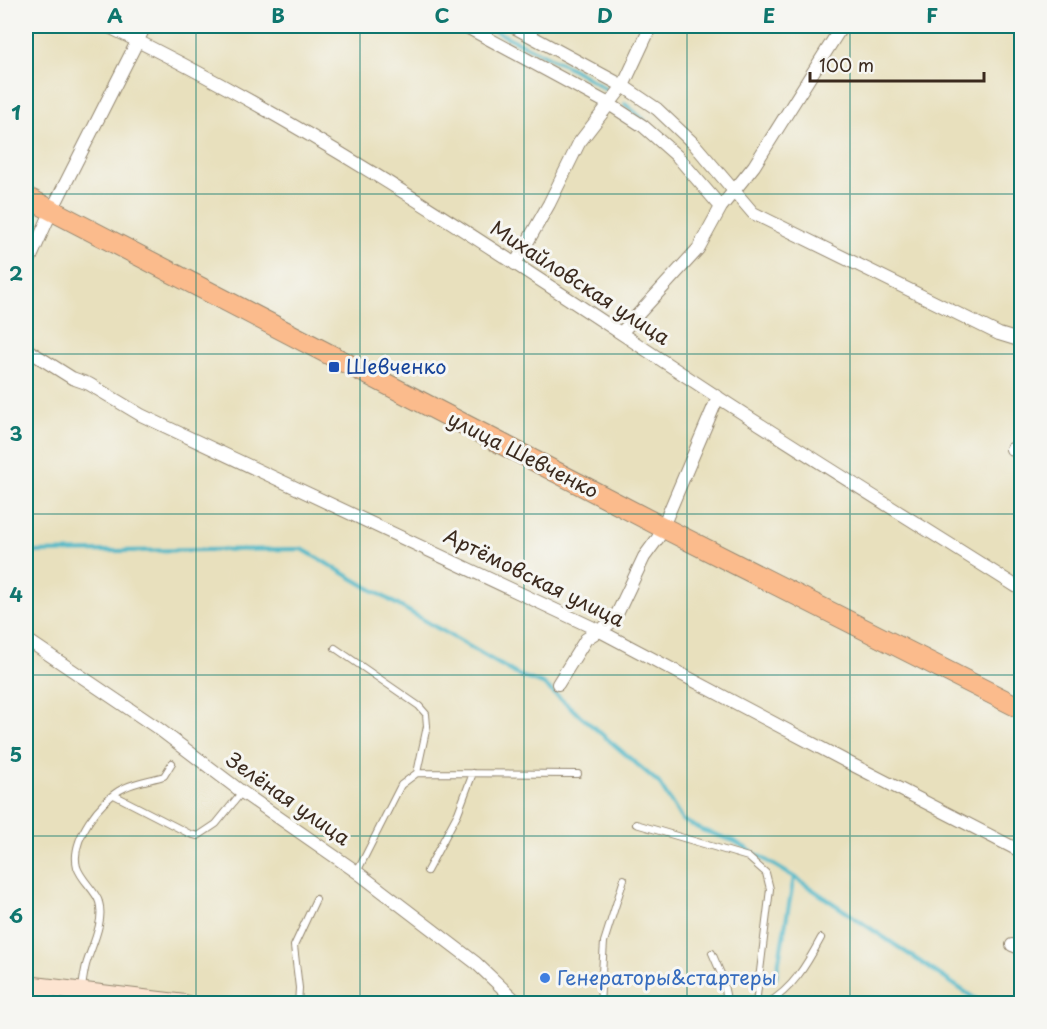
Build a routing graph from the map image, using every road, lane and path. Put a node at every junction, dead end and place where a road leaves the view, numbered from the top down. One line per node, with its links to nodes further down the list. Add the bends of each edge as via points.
1 (107, 26): 7 (street, Михайловская улица)
2 (145, 26): 7 (street)
3 (465, 26): 9 (street)
4 (512, 26): 8 (street)
5 (651, 26): 8 (street)
6 (842, 26): 10 (street, via 754,166)
7 (137, 40): 13 (street); 14 (street, Михайловская улица, via 284,118)
8 (623, 86): 9 (street); 10 (street, via 657,109)
9 (609, 104): 12 (street, via 643,126 677,156); 14 (street, via 579,143)
10 (734, 190): 12 (street); 17 (street, via 753,213 999,334)
11 (26, 197): 13 (main road, улица Шевченко)
12 (721, 207): 16 (street, via 698,249)
13 (52, 210): 15 (street); 20 (main road, улица Шевченко)
14 (515, 264): 16 (street, Михайловская улица)
15 (26, 268)
16 (621, 333): 19 (street, Михайловская улица)
17 (1022, 341)
18 (26, 349): 22 (street, Артёмовская улица, via 141,415)
19 (718, 397): 20 (street); 21 (street, Михайловская улица)
20 (662, 527): 22 (street, via 618,612); 26 (main road, улица Шевченко)
21 (1022, 590)
22 (598, 630): 25 (street, via 586,639); 34 (street, Артёмовская улица)
23 (26, 639): 31 (street, Зелёная улица, via 159,729)
24 (335, 648): 28 (lane, via 426,714)
25 (558, 684)
26 (1022, 709)
27 (172, 763): 32 (lane, via 164,776 123,788)
28 (417, 773): 29 (lane); 36 (lane, via 401,784)
29 (473, 773): 30 (lane); 35 (lane, via 458,813)
30 (578, 774)
31 (242, 792): 32 (lane, via 216,824 198,836); 36 (street, Зелёная улица)
32 (114, 795): 42 (lane, via 104,802 76,847 77,867 99,902 100,920 85,967)
33 (636, 824): 49 (lane, via 748,857 766,873 770,890)
34 (1022, 852)
35 (427, 871)
36 (357, 872): 46 (street, Зелёная улица, via 476,963)
37 (624, 879): 47 (lane, via 604,942)
38 (316, 899): 45 (lane, via 294,946)
39 (821, 938): 50 (lane, via 788,988)
40 (712, 953): 48 (lane)
41 (26, 985): 43 (main road)
42 (82, 992): 43 (main road); 44 (main road)
43 (51, 996)
44 (186, 1004)
45 (298, 1004)
46 (519, 1004)
47 (600, 1004)
48 (728, 1004)
49 (756, 1004)
50 (766, 1004)

